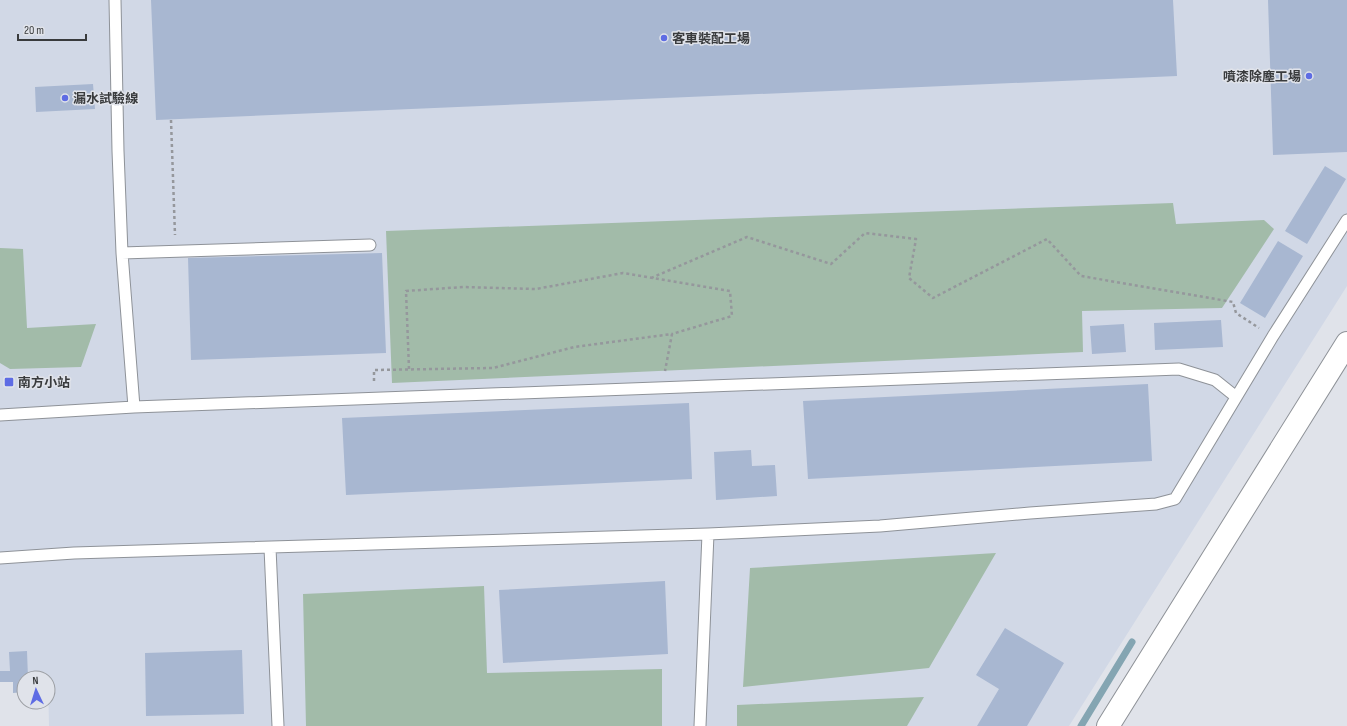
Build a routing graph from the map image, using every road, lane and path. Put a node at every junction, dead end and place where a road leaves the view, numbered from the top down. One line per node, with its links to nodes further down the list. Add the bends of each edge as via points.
1 (115, 0): 6 (lane)
2 (172, 120): 4 (path)
3 (1347, 220): 9 (lane)
4 (175, 239)
5 (370, 245): 6 (lane)
6 (122, 253): 15 (lane)
7 (650, 278): 8 (path, via 730,291 732,316); 9 (path, via 747,237 831,264 865,233 916,239 909,278 933,298 1047,239 1081,276 1233,302 1236,313); 11 (path, via 623,273 536,289 463,287 406,291)
8 (672, 334): 11 (path, via 574,347 493,368); 12 (path, via 663,377)
9 (1272, 336): 13 (lane)
10 (1347, 343): 22 (street)
11 (409, 369): 14 (path, via 374,370)
12 (664, 387): 13 (lane, via 1179,369 1215,380); 14 (lane)
13 (1236, 396): 17 (lane, via 1175,499 1156,504 880,526)
14 (375, 398): 15 (lane)
15 (134, 407): 16 (lane)
16 (0, 415)
17 (708, 534): 18 (lane); 21 (lane)
18 (270, 548): 19 (lane, via 74,553); 20 (lane)
19 (0, 558)
20 (278, 726)
21 (700, 726)
22 (1108, 726)

